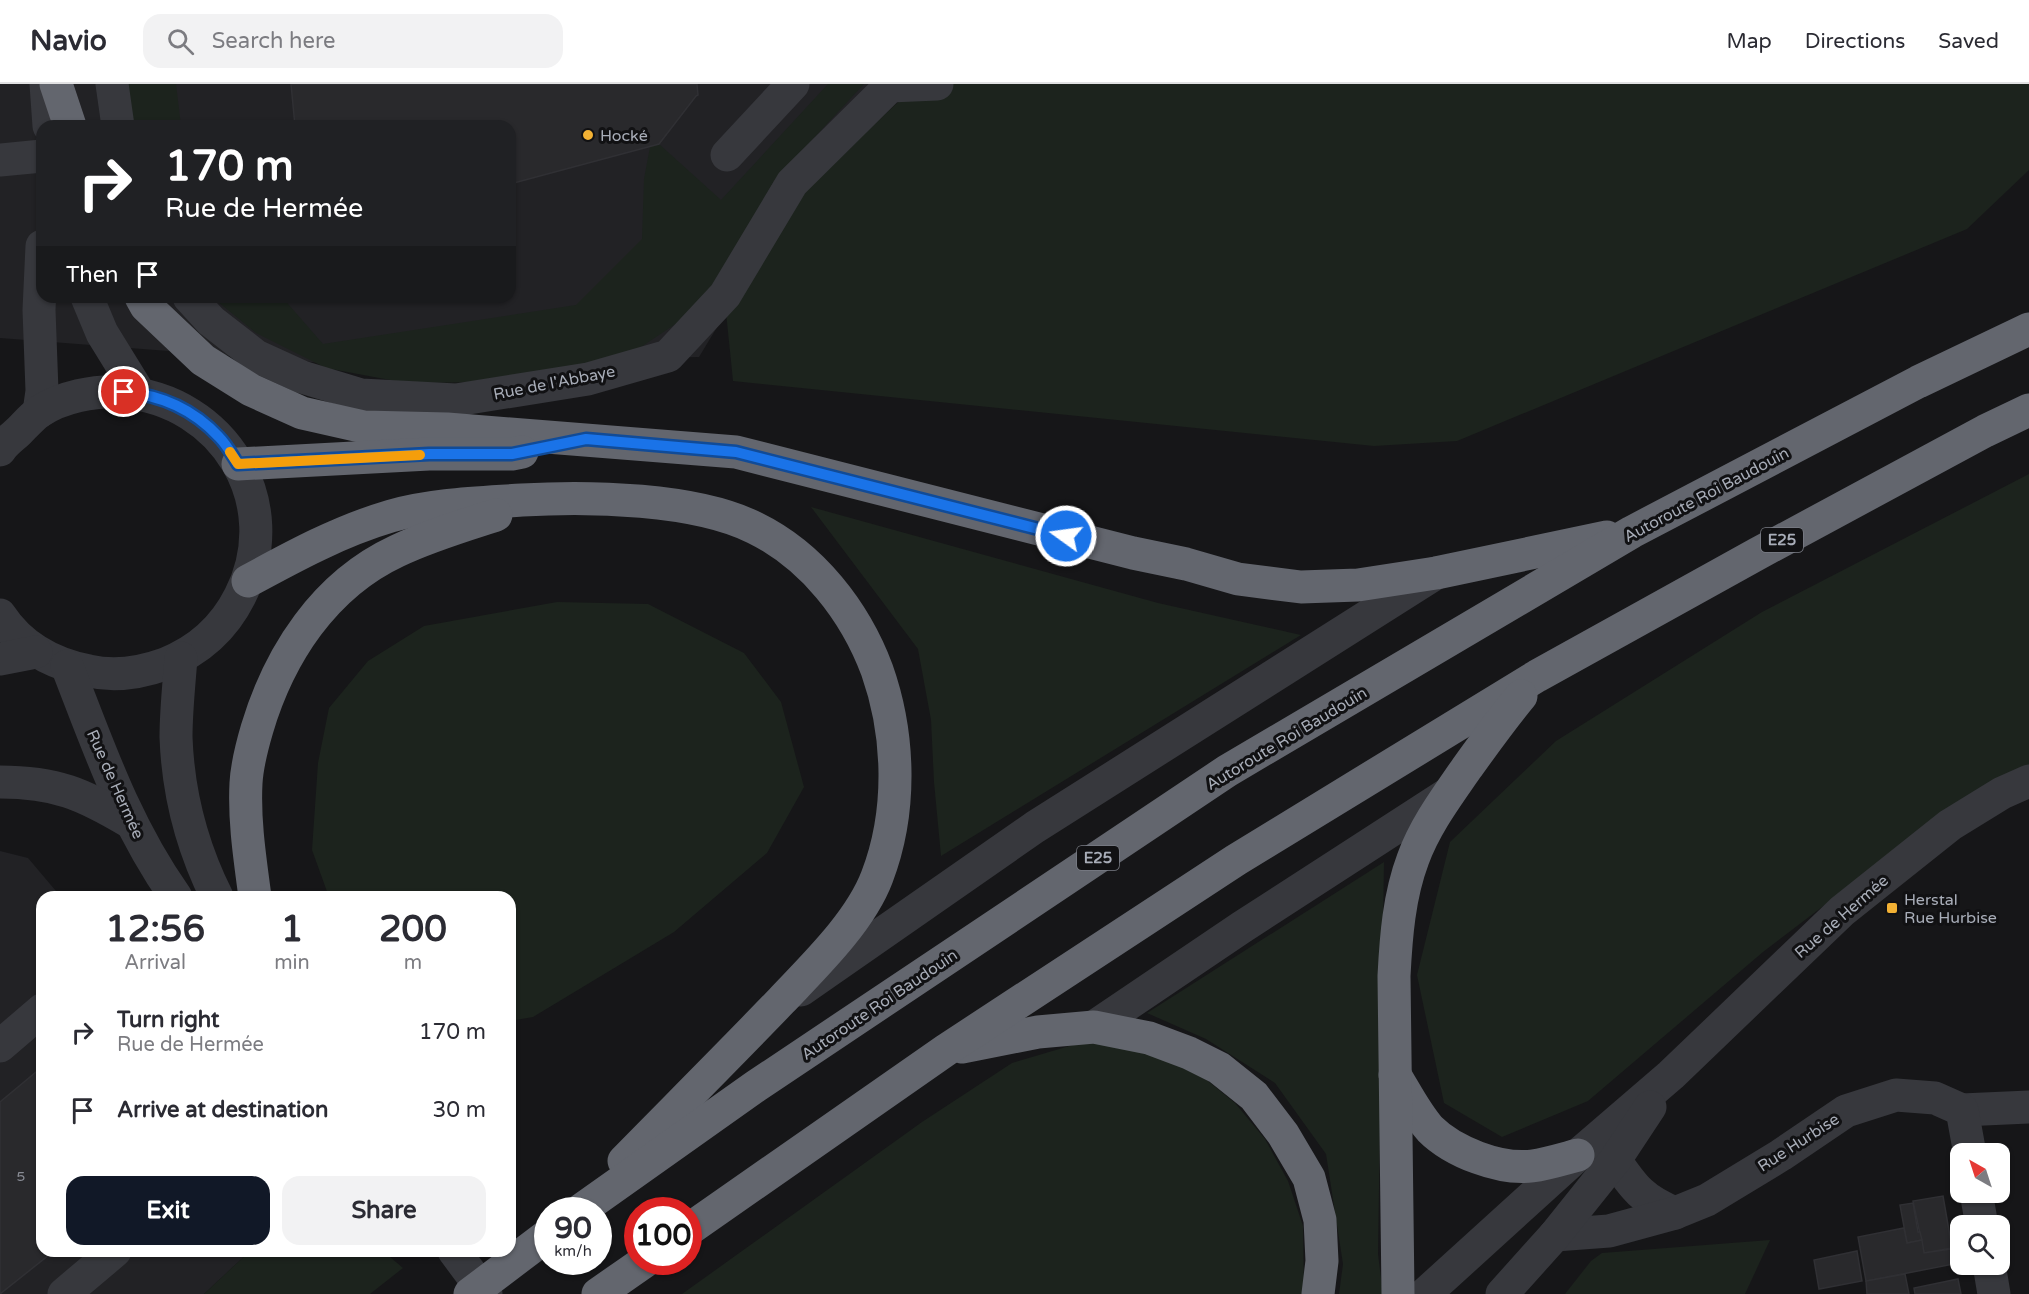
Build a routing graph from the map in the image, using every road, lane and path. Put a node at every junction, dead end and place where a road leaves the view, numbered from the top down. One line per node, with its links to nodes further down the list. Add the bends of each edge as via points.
1 (46, 84): 7 (street)
2 (56, 84): 8 (highway)
3 (112, 84): 9 (street)
4 (793, 84): 10 (street)
5 (936, 84): 6 (street, Rue de l'Abbaye)
6 (891, 85): 16 (street, Rue de l'Abbaye, via 792,183 725,295 668,356 588,379 456,400 361,395 302,378 256,356)
7 (49, 120)
8 (68, 120)
9 (117, 120)
10 (727, 155)
11 (36, 157): 12 (street)
12 (0, 160)
13 (39, 303): 20 (street)
14 (90, 303): 18 (street, via 102,333)
15 (144, 303): 21 (highway, via 203,360 251,390 302,413 364,427)
16 (194, 303)
17 (2029, 329): 25 (highway, Autoroute Roi Baudouin / E25, via 1918,382)
18 (139, 393): 20 (street, via 110,391 82,395); 23 (street, via 169,402 197,417 220,438)
19 (2029, 410): 33 (highway, E25)
20 (39, 412): 22 (street)
21 (586, 439): 23 (highway, via 512,454 429,454); 26 (highway, via 736,452 1238,579 1301,587 1358,585)
22 (0, 450)
23 (238, 464): 27 (street, via 250,492 256,522 255,552)
24 (553, 498): 27 (highway, via 433,506 392,516 350,530); 40 (highway, via 396,551 342,587 303,631 274,680 253,743 246,782 247,841); 41 (highway, via 677,506 715,513 754,527 793,551 820,577 872,657 885,698 894,749 892,826 886,851 877,880 851,924)
25 (1632, 532): 26 (highway); 54 (highway, Autoroute Roi Baudouin / E25, via 1227,771 756,1086)
26 (1437, 573): 41 (street, via 1035,827)
27 (248, 581): 31 (street, via 232,612 209,638)
28 (0, 615): 29 (street)
29 (36, 652): 30 (street); 32 (street)
30 (0, 658)
31 (181, 658): 32 (street, via 144,671 115,674); 39 (street, via 176,735 180,785 202,867)
32 (67, 666): 37 (street, Rue de Hermée)
33 (1537, 676): 36 (highway); 45 (highway, E25, via 1236,860)
34 (2029, 781): 47 (street, Rue de Hermée, via 1950,825 1842,911)
35 (0, 782): 37 (street, via 74,792)
36 (1449, 794): 43 (street); 46 (highway, via 1413,860 1402,899 1394,976)
37 (130, 822): 38 (street, Rue de Hermée)
38 (172, 891)
39 (214, 891)
40 (254, 891)
41 (769, 1013): 53 (highway)
42 (36, 1015): 44 (street)
43 (1094, 1027): 45 (highway, via 1038,1032); 67 (highway, via 1149,1038 1189,1053 1219,1068 1254,1096 1309,1178 1320,1220 1322,1261)
44 (0, 1046)
45 (946, 1050): 56 (highway, E25)
46 (1394, 1074): 51 (highway, via 1431,1130 1473,1156 1501,1165 1532,1166); 68 (highway)
47 (1671, 1075): 51 (street, Rue de Hermée); 52 (street, Rue de Hermée)
48 (2029, 1107): 49 (street, Rue Hurbise)
49 (1962, 1110): 50 (street); 55 (street, Rue Hurbise, via 1935,1098 1896,1095 1846,1111 1707,1200)
50 (1968, 1143)
51 (1578, 1155): 69 (street, Rue de Hermée)
52 (1615, 1160): 55 (street, via 1641,1195); 57 (street, Rue de Hermée)
53 (588, 1197)
54 (599, 1197)
55 (1675, 1213): 57 (street, Rue Hurbise, via 1610,1231)
56 (702, 1220)
57 (1555, 1234): 70 (street, Rue de Hermée)
58 (534, 1246): 65 (highway, bridge)
59 (108, 1257): 64 (street)
60 (458, 1257): 66 (street)
61 (626, 1275): 63 (highway)
62 (1991, 1275): 71 (street)
63 (603, 1291)
64 (64, 1294)
65 (470, 1294)
66 (486, 1294)
67 (1318, 1294)
68 (1398, 1294)
69 (1425, 1294)
70 (1502, 1294)
71 (1994, 1294)

